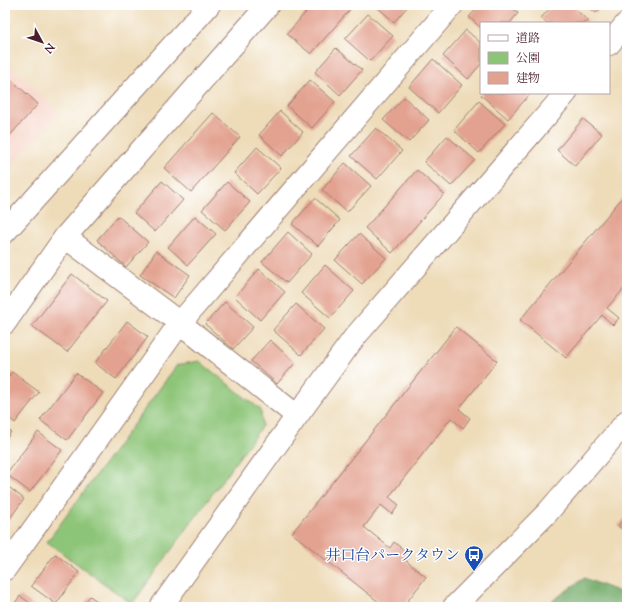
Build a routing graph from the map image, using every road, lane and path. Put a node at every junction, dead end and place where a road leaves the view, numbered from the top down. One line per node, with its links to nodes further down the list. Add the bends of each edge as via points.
1 (209, 5): 7 (street)
2 (268, 5): 8 (street)
3 (452, 5): 10 (street)
4 (627, 23): 5 (street)
5 (610, 43)
6 (565, 94): 11 (street, via 354,338)
7 (5, 232)
8 (65, 237): 9 (street); 10 (street)
9 (5, 322)
10 (180, 322): 11 (street); 13 (street)
11 (297, 416): 14 (street)
12 (627, 421): 15 (street, via 547,513)
13 (5, 569)
14 (161, 607)
15 (454, 607)

